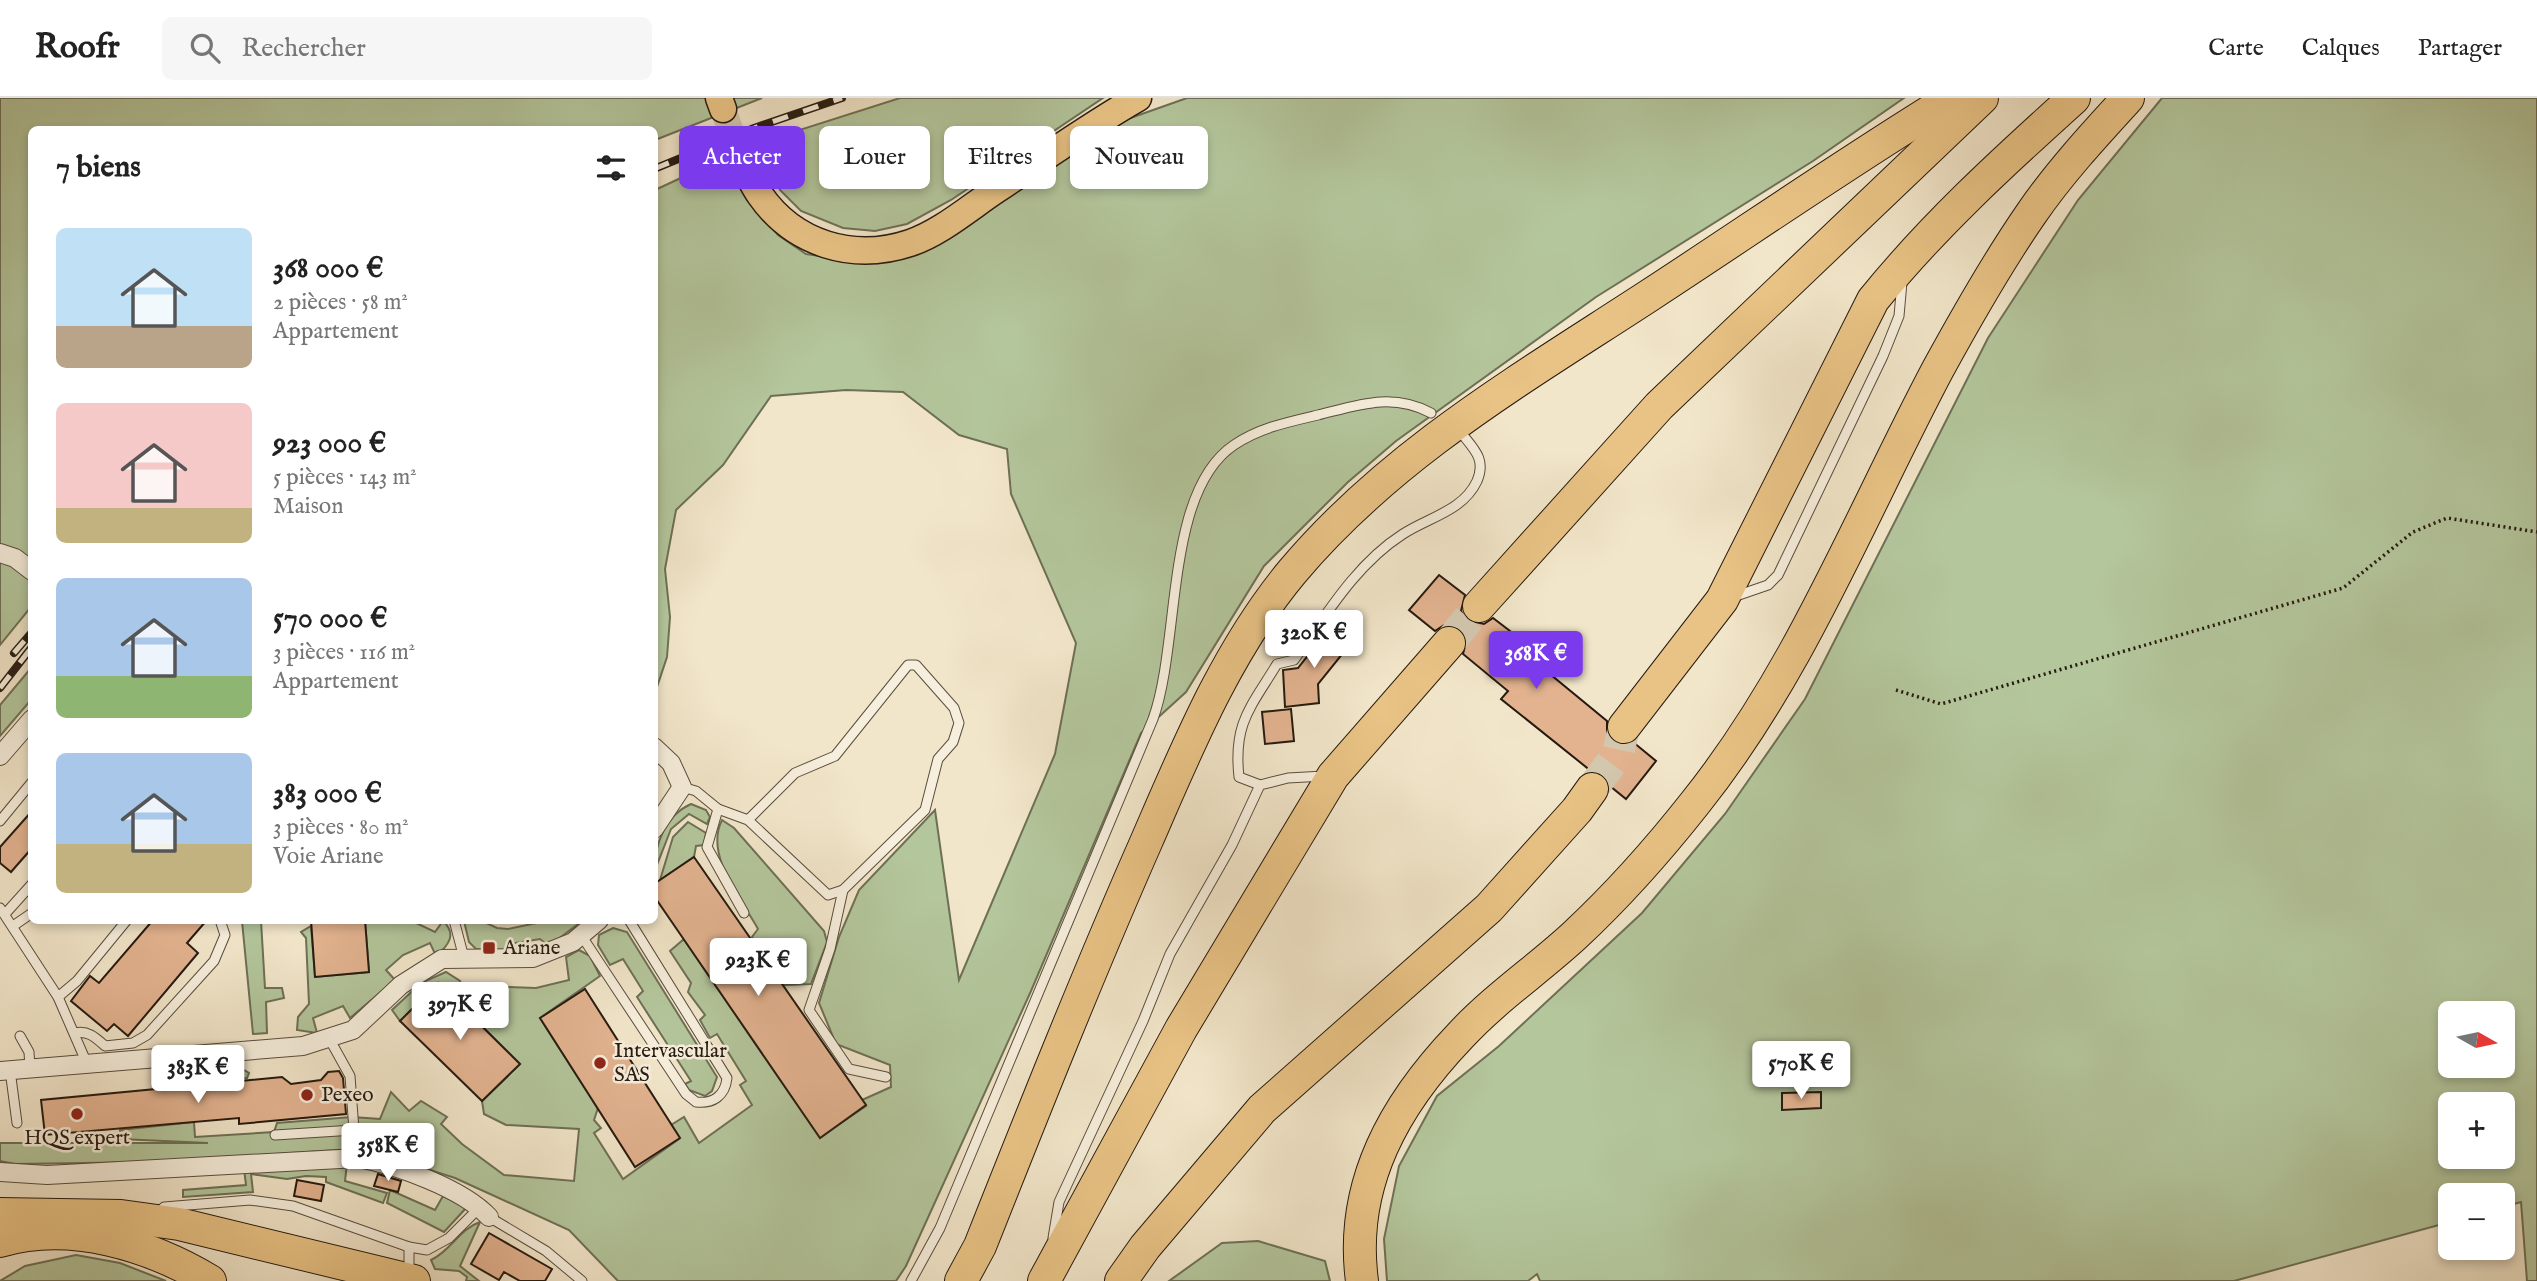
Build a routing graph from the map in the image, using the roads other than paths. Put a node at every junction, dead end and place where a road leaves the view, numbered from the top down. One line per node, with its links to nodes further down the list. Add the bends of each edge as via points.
1 (1138, 98): 6 (main road, via 911,243 871,252 815,243 787,226)
2 (1952, 98): 60 (highway, via 1858,155 1447,428 1376,485 1293,571 1235,655 1174,777 1106,932 980,1246)
3 (1982, 98): 11 (highway, via 1659,406)
4 (2074, 98): 14 (highway, via 1984,178 1872,300 1721,600)
5 (2129, 98): 62 (highway, via 2032,211 1996,268 1937,371 1825,597 1744,738 1635,875 1574,936 1461,1034 1404,1101 1376,1158 1362,1214)
6 (756, 189)
7 (1431, 413): 59 (lane, via 1403,401 1375,401 1272,426 1231,447 1201,479 1186,524 1167,668 1153,719 940,1228)
8 (1462, 434): 18 (lane, via 1480,455 1481,464 1477,481 1465,498 1401,535 1352,578 1294,660 1277,664 1246,714 1236,748 1239,777)
9 (0, 553): 10 (street)
10 (28, 569)
11 (1479, 606)
12 (1449, 643): 17 (highway)
13 (28, 724): 16 (street)
14 (1624, 727)
15 (658, 751): 20 (street, via 671,763)
16 (0, 756)
17 (1333, 776): 18 (lane, via 1288,778); 55 (highway, via 1181,1029)
18 (1260, 785): 55 (lane, via 1170,954 1059,1202)
19 (28, 787): 24 (lane)
20 (682, 787): 22 (lane, via 696,791); 25 (street)
21 (1592, 789): 61 (highway, via 1489,908 1262,1109)
22 (718, 808): 23 (lane); 29 (lane, via 707,847)
23 (748, 820): 27 (lane, via 828,895); 27 (lane, via 795,773 835,756 894,679 908,665 916,665 954,708 959,723 953,743 938,759 925,810)
24 (0, 821)
25 (658, 823)
26 (28, 888): 28 (lane)
27 (843, 890): 46 (lane, via 830,949 809,1010 849,1069)
28 (3, 911): 36 (lane)
29 (744, 913)
30 (28, 916): 36 (lane)
31 (124, 924): 39 (lane)
32 (221, 924): 40 (lane, via 225,934 214,961 147,1035 133,1043 106,1046 94,1036)
33 (455, 924): 38 (lane)
34 (594, 924): 37 (street)
35 (631, 924): 37 (lane, via 727,1078 717,1098 704,1103 691,1100)
36 (13, 926): 39 (lane)
37 (581, 935): 38 (street, via 556,951 533,958)
38 (464, 958): 42 (street, via 442,959 423,969 353,1030)
39 (58, 997): 40 (lane)
40 (75, 1033): 43 (lane)
41 (20, 1036): 44 (lane, via 29,1052)
42 (330, 1040): 43 (street); 48 (lane, via 350,1076 354,1130)
43 (88, 1066): 44 (street)
44 (30, 1068): 45 (street)
45 (5, 1070): 47 (lane)
46 (886, 1077)
47 (17, 1123)
48 (275, 1135)
49 (0, 1172): 50 (street, via 47,1175 358,1158 396,1165)
50 (485, 1212): 54 (lane, via 427,1250); 58 (lane, via 546,1251)
51 (0, 1214): 52 (highway)
52 (151, 1220): 54 (lane, via 164,1207 250,1200 325,1214); 56 (highway)
53 (0, 1241): 57 (highway, via 54,1235 96,1238 151,1250)
54 (410, 1247): 56 (lane)
55 (1045, 1278)
56 (411, 1280)
57 (210, 1281)
58 (582, 1281)
59 (911, 1281)
60 (961, 1281)
61 (1121, 1281)
62 (1362, 1281)

